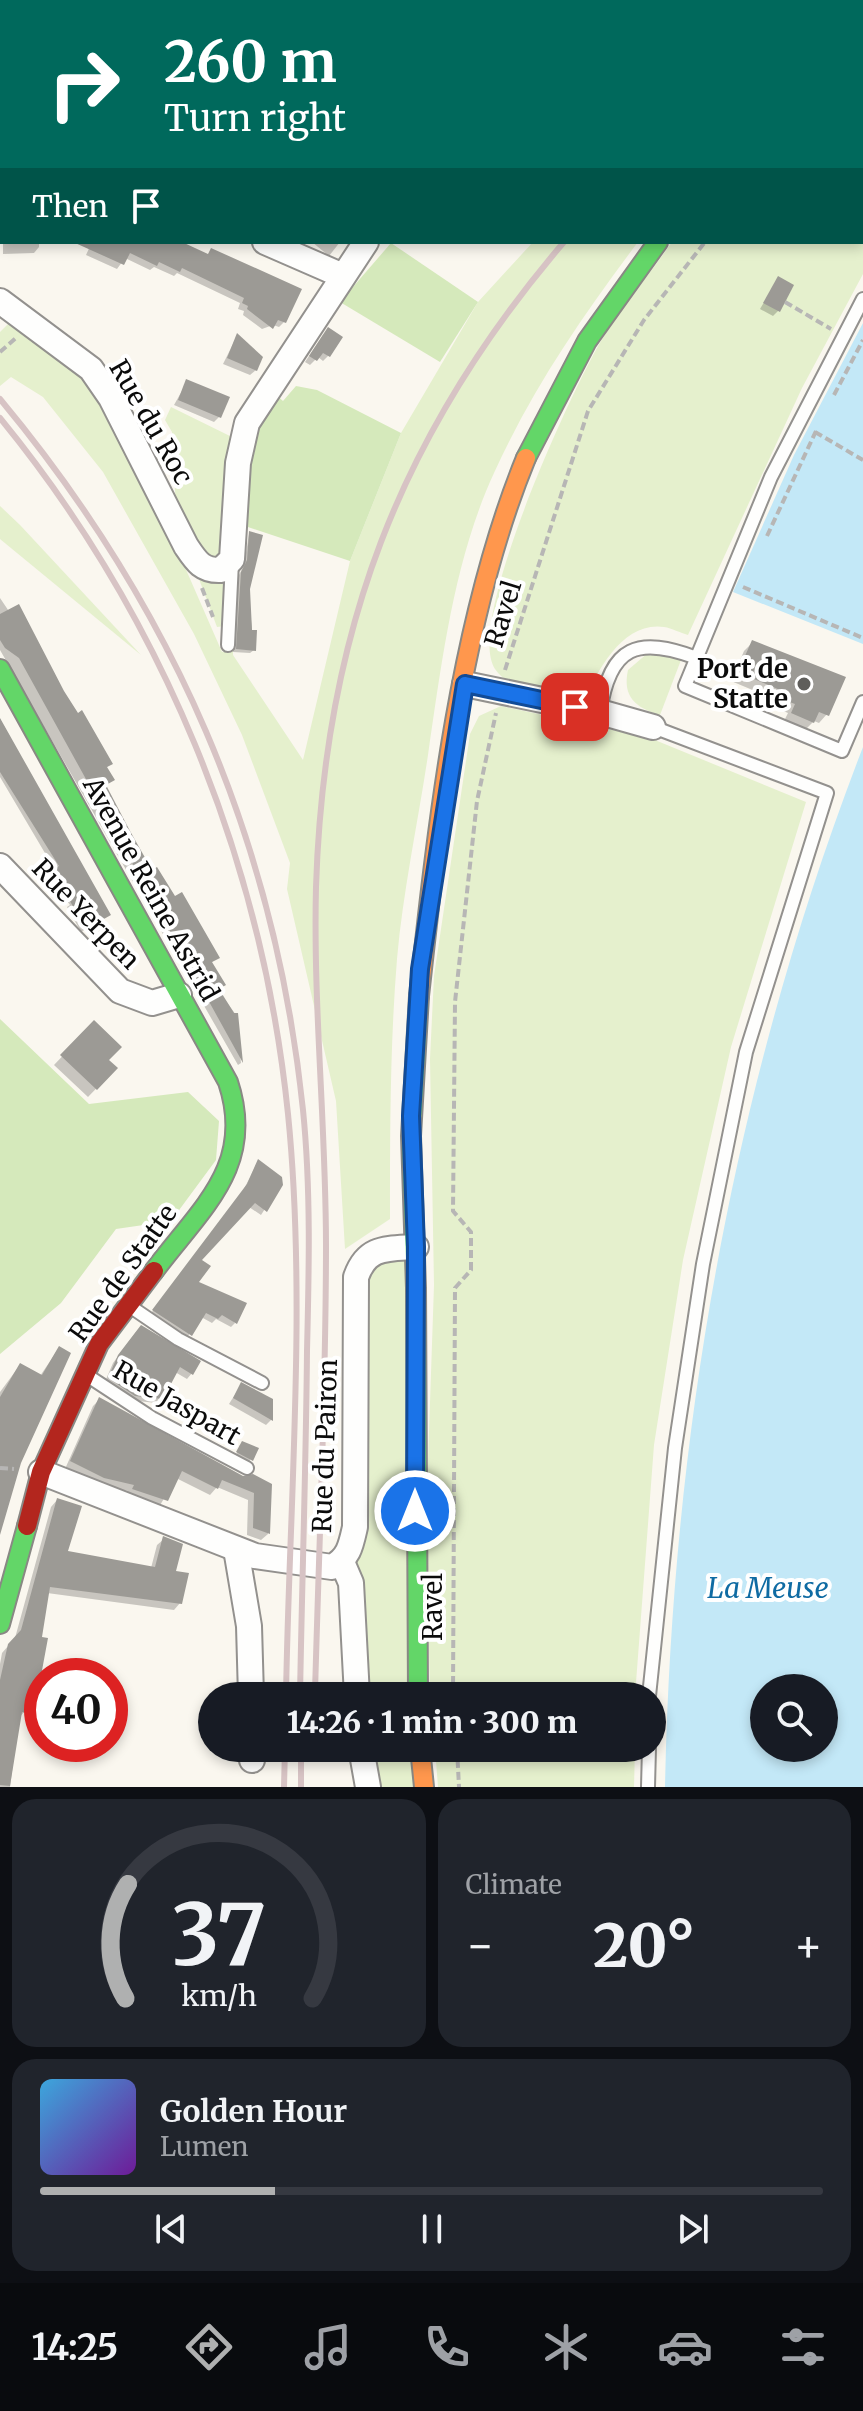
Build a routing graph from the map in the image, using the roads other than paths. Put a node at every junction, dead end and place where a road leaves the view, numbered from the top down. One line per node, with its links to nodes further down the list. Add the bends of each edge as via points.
1 (270, 244): 4 (street)
2 (365, 244): 4 (street, Rue du Roc)
3 (657, 244): 11 (street, via 552,403 525,463 501,525)
4 (343, 276): 7 (street, Rue du Roc, via 247,423 238,463)
5 (863, 299): 9 (lane, via 771,477)
6 (0, 301): 7 (street, Rue du Roc, via 97,377 198,565 221,570)
7 (232, 559): 8 (lane, Rue du Roc)
8 (228, 645)
9 (697, 658): 12 (lane, via 685,686 842,751); 13 (lane, via 643,645 611,669)
10 (0, 669): 16 (street, Avenue Reine Astrid)
11 (465, 684): 13 (street); 18 (street, via 420,969 411,1116)
12 (863, 702)
13 (600, 712): 14 (street)
14 (653, 727): 30 (lane, via 827,793 746,1052 703,1264 675,1448)
15 (0, 866): 16 (street, Rue Yerpen, via 120,991 152,1003)
16 (179, 995): 17 (street, Avenue Reine Astrid, via 228,1082 238,1109)
17 (239, 1140): 19 (street, Rue de Statte, via 229,1171)
18 (416, 1247): 25 (street, Rue du Pairon, via 381,1249 362,1260 356,1277 355,1527); 29 (street)
19 (128, 1305): 20 (street, Rue de Statte, via 99,1344); 21 (lane, via 178,1339)
20 (85, 1375): 22 (lane, Rue Jaspart); 23 (street, Rue de Statte)
21 (262, 1383)
22 (247, 1468)
23 (41, 1472): 24 (street, Rue du Pairon); 26 (street, Rue de Statte)
24 (236, 1549): 25 (street, Rue du Pairon, via 332,1567); 27 (street, via 249,1626)
25 (342, 1562): 28 (street, via 351,1583)
26 (0, 1624)
27 (251, 1682)
28 (356, 1682)
29 (417, 1682)
30 (650, 1682)
31 (364, 1762): 34 (street)
32 (421, 1762): 35 (street)
33 (649, 1762): 36 (lane)
34 (368, 1787)
35 (424, 1787)
36 (648, 1787)

